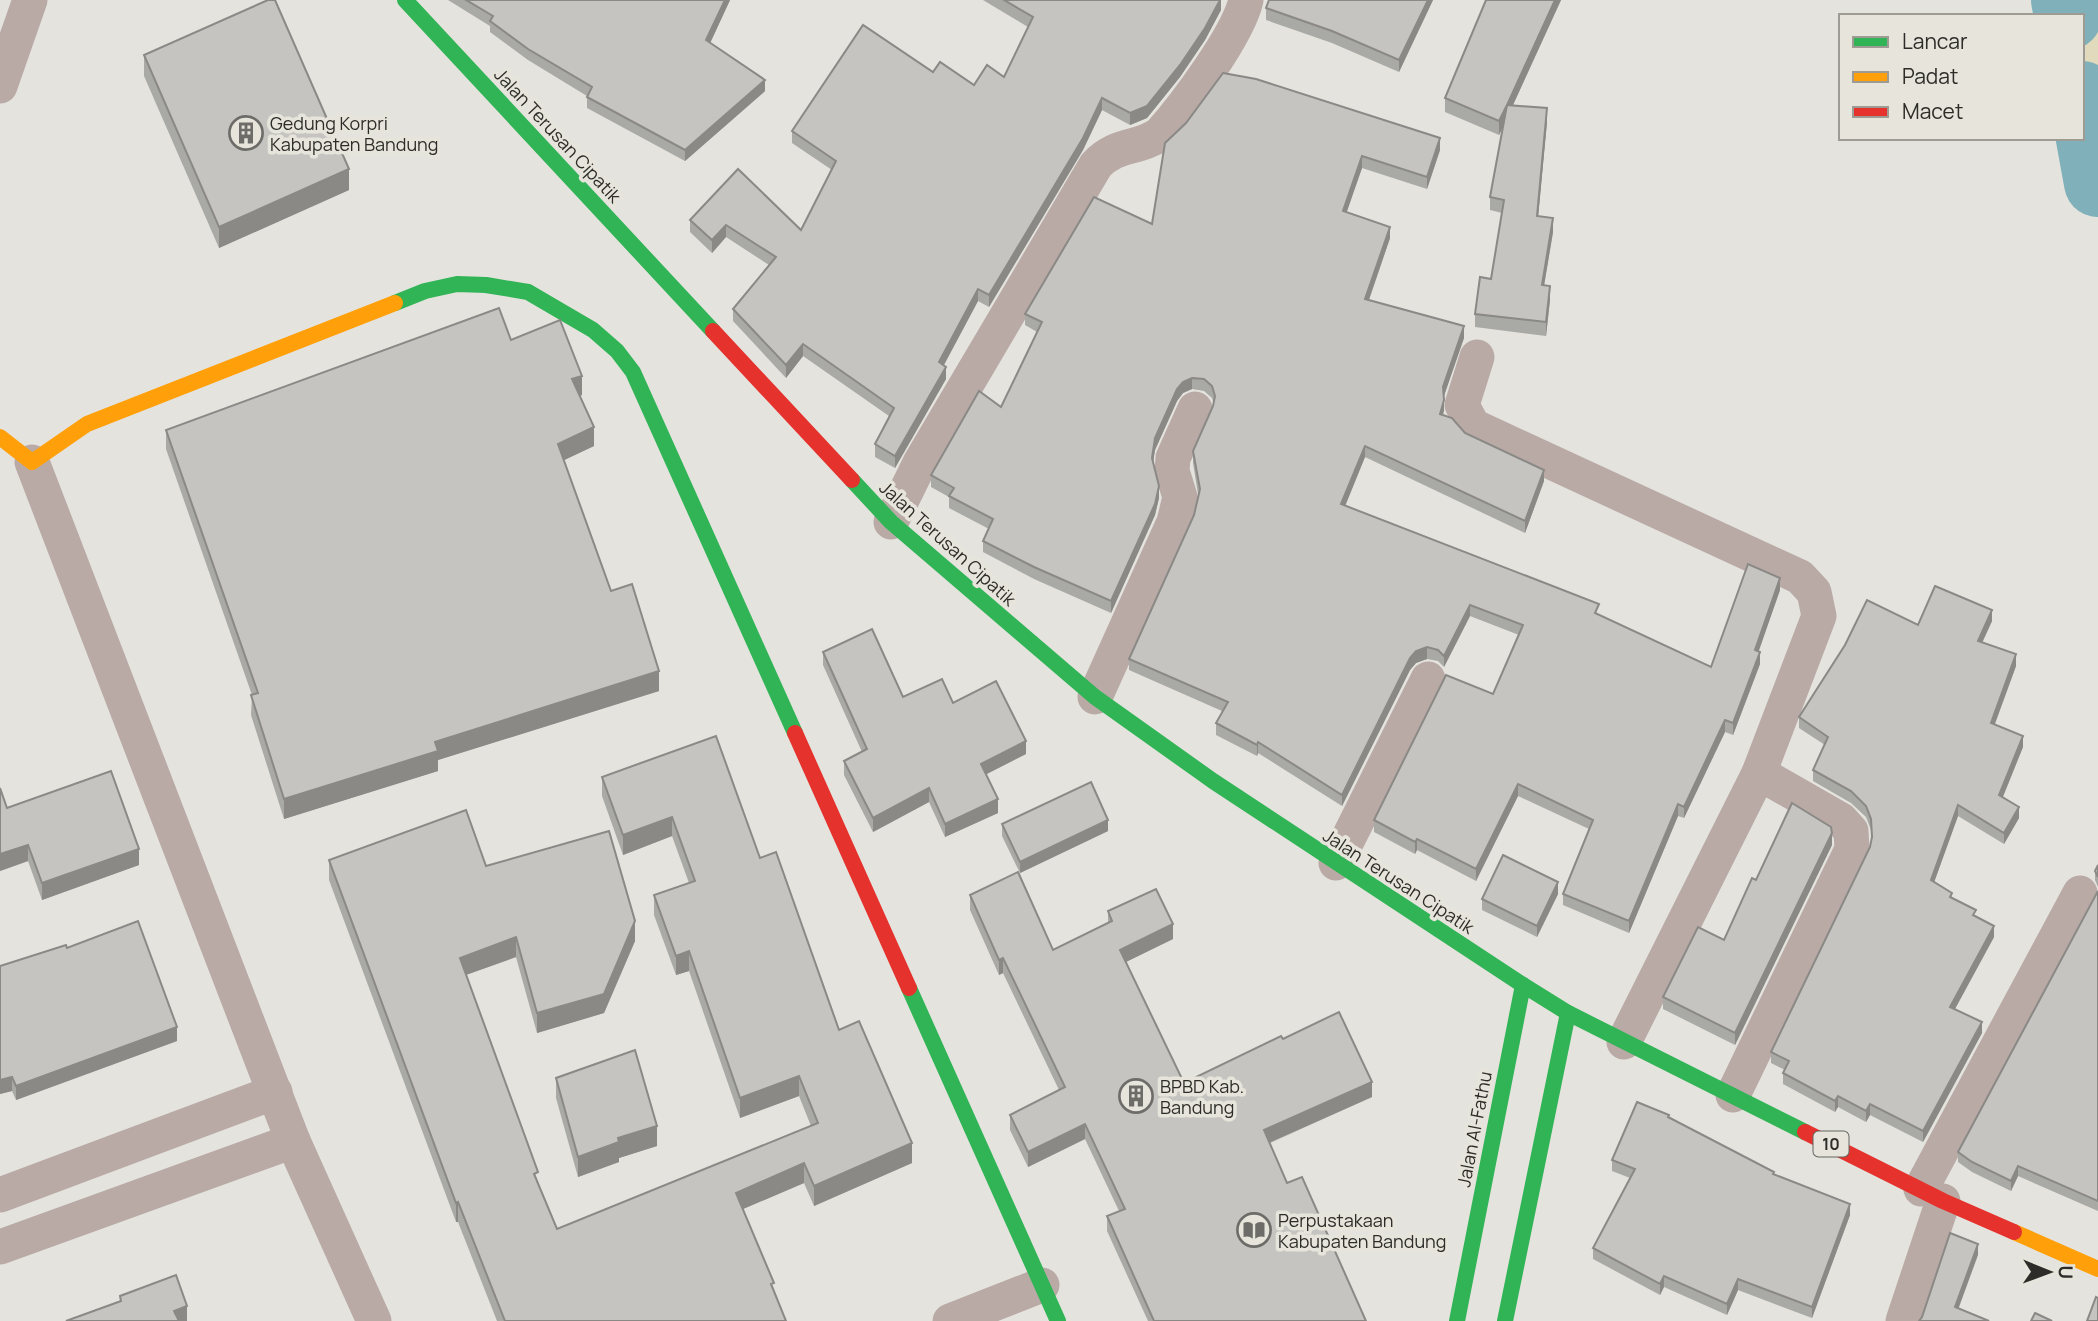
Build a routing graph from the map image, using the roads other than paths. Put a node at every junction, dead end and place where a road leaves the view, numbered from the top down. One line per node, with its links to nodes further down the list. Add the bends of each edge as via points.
1 (30, 0): 4 (street)
2 (405, 0): 9 (main road, Jalan Terusan Cipatik)
3 (1246, 0): 9 (street, via 1228,40 1160,134 1113,150 1096,165 920,463)
4 (0, 86)
5 (1477, 357): 12 (street, via 1462,405 1474,426 1801,577 1814,592 1819,617)
6 (1195, 409): 11 (street, via 1173,458 1180,497 1174,522)
7 (0, 437): 8 (main road)
8 (32, 461): 18 (street); 25 (main road, via 87,424 425,291 457,284 528,292 601,337 633,372)
9 (891, 522): 11 (main road, Jalan Terusan Cipatik)
10 (1428, 679): 13 (street)
11 (1095, 697): 13 (main road, Jalan Terusan Cipatik)
12 (1759, 773): 17 (street); 19 (street, via 1841,820 1851,831 1852,849)
13 (1336, 863): 15 (main road, Jalan Terusan Cipatik)
14 (2080, 893): 22 (street)
15 (1523, 985): 16 (main road, 10); 29 (main road, Jalan Al-Fathu)
16 (1568, 1013): 17 (main road, 10); 30 (main road)
17 (1624, 1042): 19 (main road, 10)
18 (275, 1092): 20 (street); 21 (street)
19 (1733, 1095): 22 (main road, 10)
20 (293, 1141): 23 (street); 26 (street)
21 (0, 1195)
22 (1932, 1195): 24 (main road, 10); 31 (street)
23 (0, 1247)
24 (2098, 1269)
25 (1042, 1285): 27 (street); 28 (main road)
26 (374, 1321)
27 (950, 1321)
28 (1058, 1321)
29 (1457, 1321)
30 (1505, 1321)
31 (1903, 1321)

